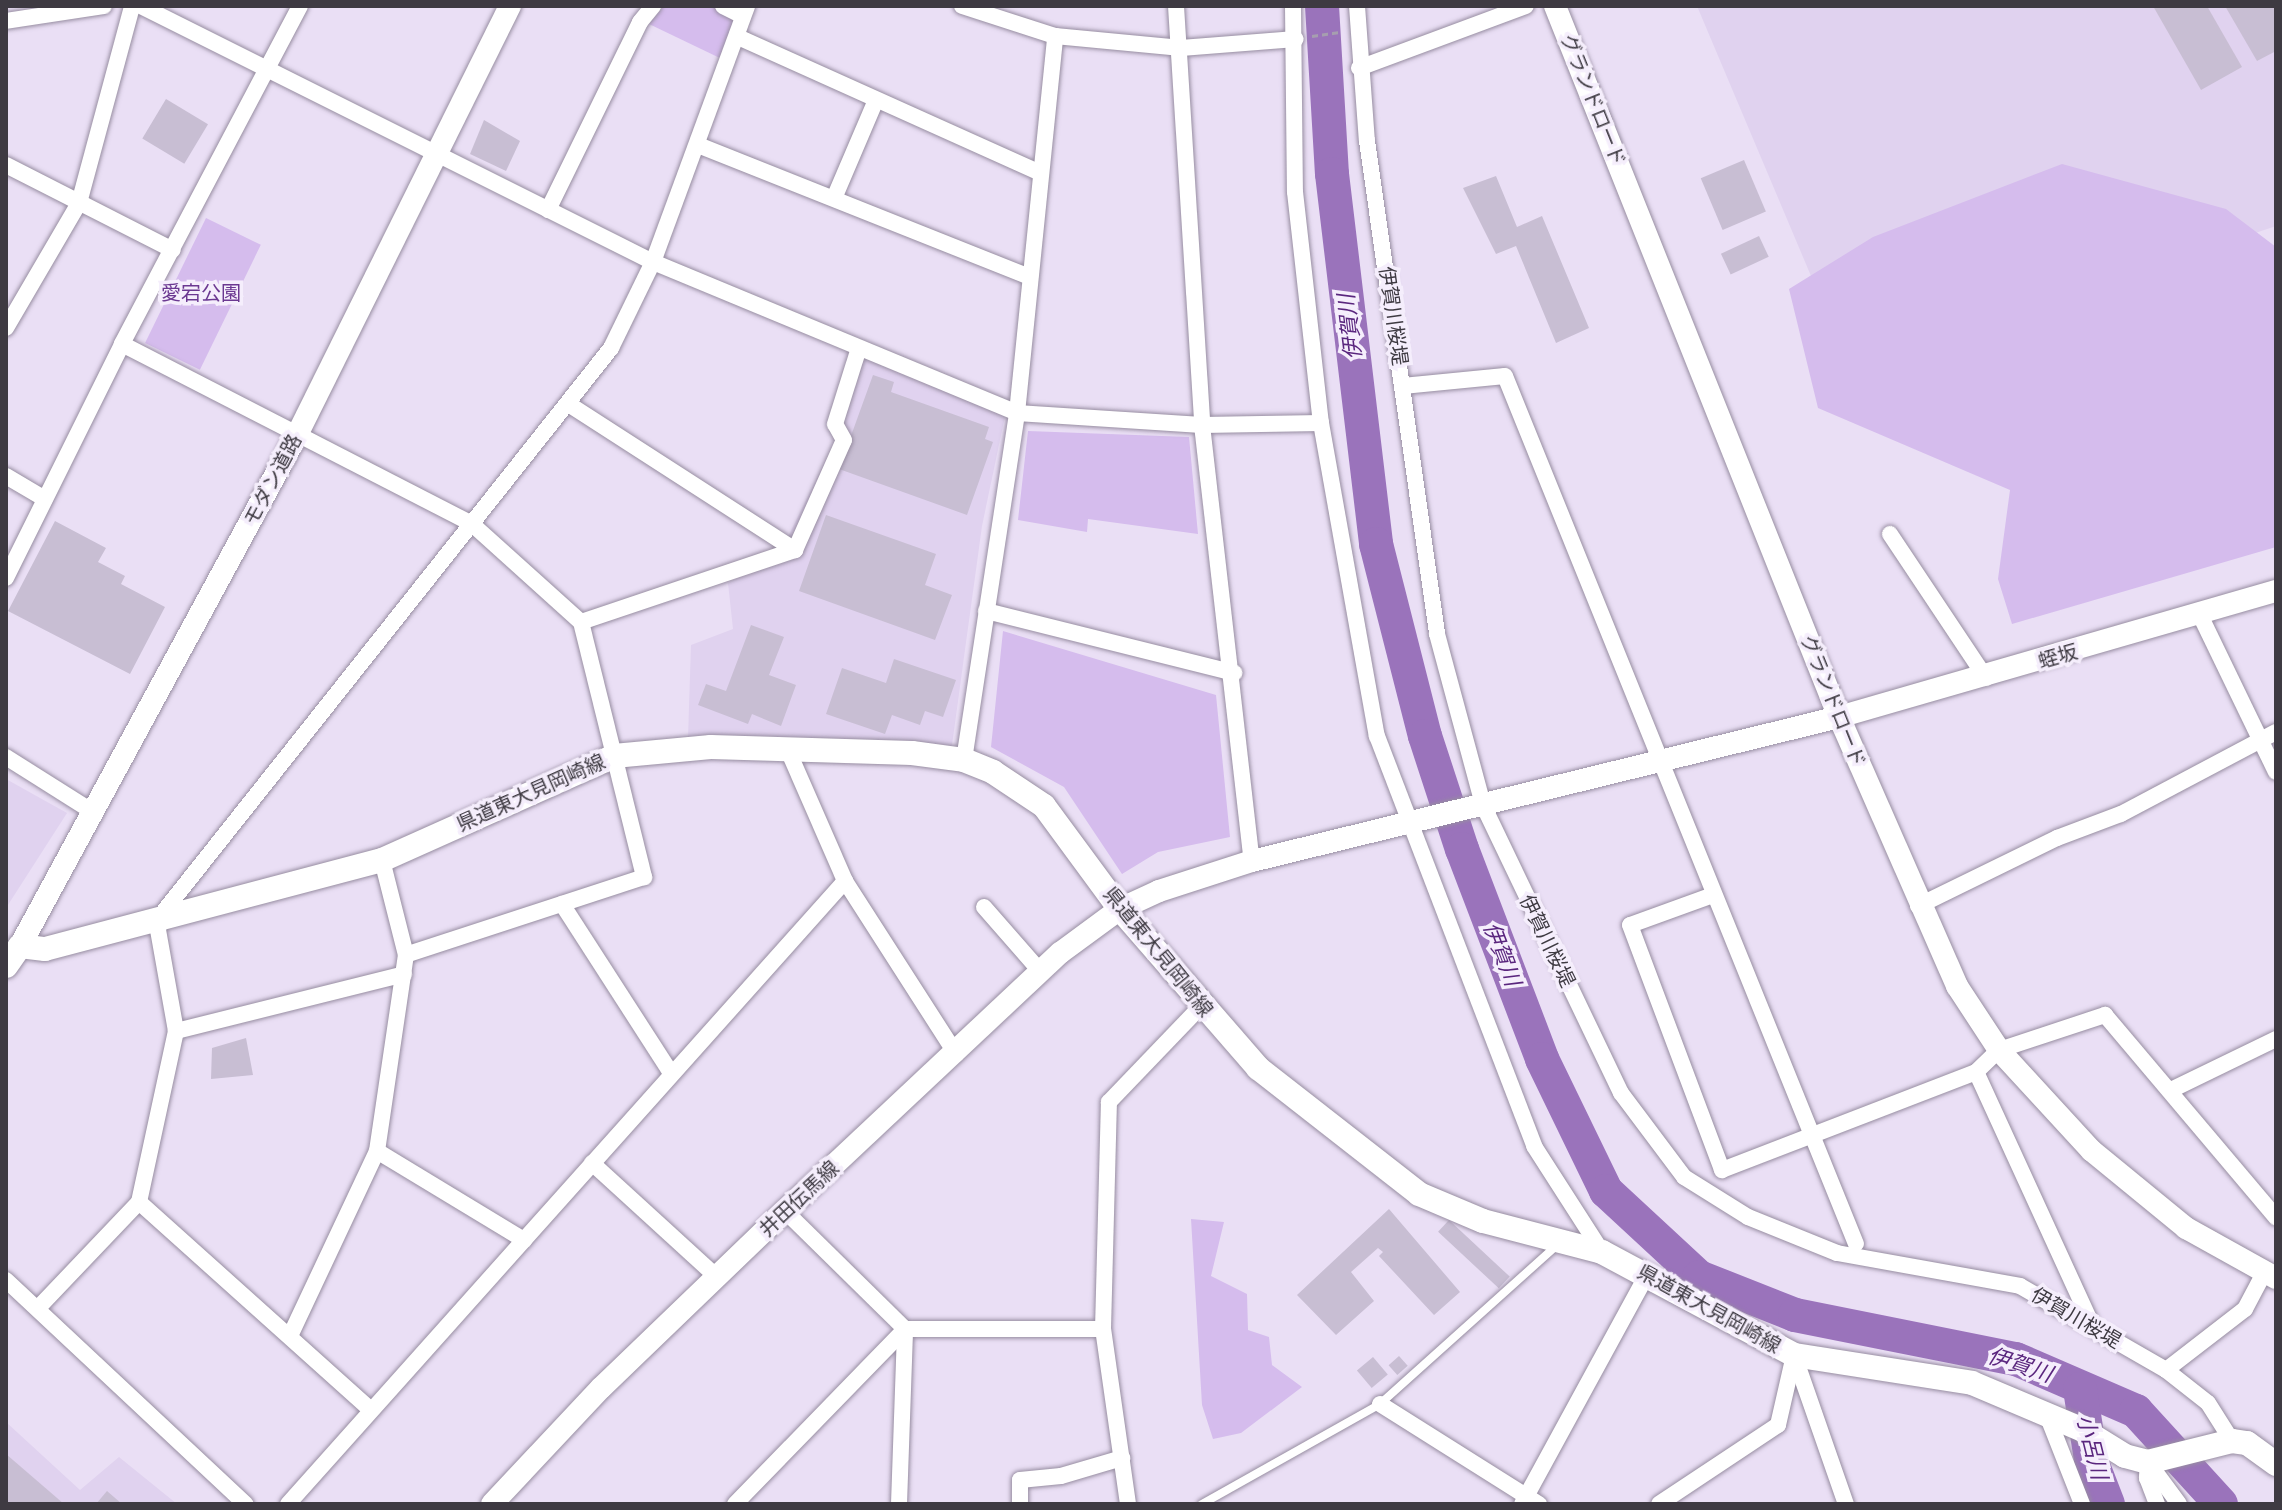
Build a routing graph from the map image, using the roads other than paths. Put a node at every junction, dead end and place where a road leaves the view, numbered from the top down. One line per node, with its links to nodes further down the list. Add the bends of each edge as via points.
1 (104, 6): 15 (street)
2 (132, 6): 28 (street)
3 (141, 6): 21 (street)
4 (300, 6): 21 (street)
5 (510, 6): 24 (street, モダン道路)
6 (653, 6): 29 (street, via 640,22)
7 (723, 6): 14 (street)
8 (962, 6): 16 (street)
9 (1176, 6): 19 (street)
10 (1293, 6): 18 (street)
11 (1357, 6): 20 (street, 伊賀川桜堤)
12 (1526, 6): 20 (street)
13 (1555, 6): 54 (street, グランドロード)
14 (745, 11): 17 (street)
15 (6, 21)
16 (1055, 36): 19 (street); 26 (street)
17 (738, 37): 22 (street); 23 (street)
18 (1296, 39): 19 (street); 39 (street, via 1295,192)
19 (1181, 48): 40 (street)
20 (1359, 68): 36 (street, 伊賀川桜堤)
21 (265, 69): 24 (street); 30 (street)
22 (876, 100): 26 (street); 27 (street)
23 (698, 145): 27 (street); 31 (street)
24 (438, 155): 29 (street); 41 (street, モダン道路)
25 (6, 165): 28 (street)
26 (1040, 173): 32 (street)
27 (835, 196): 32 (street)
28 (79, 203): 30 (street); 33 (street)
29 (548, 210): 31 (street)
30 (173, 250): 34 (street)
31 (653, 262): 35 (street); 37 (street, via 611,348)
32 (1029, 277): 38 (street)
33 (6, 328)
34 (122, 344): 41 (street); 43 (street)
35 (858, 351): 38 (street); 46 (street, via 835,424 844,440)
36 (1403, 386): 60 (street, via 1505,376); 62 (street, 伊賀川桜堤, via 1437,634)
37 (570, 405): 44 (street); 46 (street)
38 (1017, 413): 40 (street); 49 (street)
39 (1321, 423): 40 (street); 64 (street, via 1377,736)
40 (1202, 425): 52 (street)
41 (297, 435): 44 (street); 63 (street, モダン道路)
42 (6, 476): 43 (street)
43 (45, 499): 47 (street)
44 (472, 524): 51 (street); 73 (street)
45 (1890, 534): 53 (street)
46 (795, 550): 51 (street)
47 (6, 578)
48 (2276, 591): 50 (street, 蛭坂)
49 (986, 611): 52 (street); 59 (street)
50 (2200, 615): 53 (street, 蛭坂); 55 (street)
51 (581, 622): 57 (street)
52 (1234, 673): 66 (street)
53 (1986, 678): 54 (street, 蛭坂)
54 (1839, 717): 60 (street, 蛭坂); 70 (street, グランドロード)
55 (2268, 736): 61 (street); 70 (street, via 2121,814 2057,838)
56 (787, 748): 57 (main road, 県道東大見岡崎線, via 711,747); 59 (main road, 県道東大見岡崎線); 67 (street)
57 (614, 756): 65 (main road, 県道東大見岡崎線); 69 (street, via 644,877)
58 (6, 757): 63 (street)
59 (964, 760): 72 (main road, 県道東大見岡崎線, via 993,772 1044,806)
60 (1661, 763): 62 (street, 蛭坂); 68 (street)
61 (2276, 772)
62 (1483, 805): 64 (street, 井田伝馬線); 101 (street, 伊賀川桜堤, via 1621,1093 1684,1177 1748,1217 1837,1253 2020,1286)
63 (93, 812): 75 (street, モダン道路)
64 (1406, 823): 66 (street, 井田伝馬線); 95 (street, via 1534,1146)
65 (382, 860): 73 (main road, 県道東大見岡崎線); 74 (street)
66 (1252, 861): 72 (street, 井田伝馬線)
67 (845, 881): 82 (street); 84 (street)
68 (1713, 895): 86 (street); 86 (street, via 1630,925 1722,1170)
69 (562, 904): 74 (street); 84 (street)
70 (1918, 906): 81 (street, グランドロード, via 1957,986)
71 (984, 907): 76 (street)
72 (1120, 909): 76 (street, 井田伝馬線); 78 (main road, 県道東大見岡崎線)
73 (161, 915): 75 (main road, 県道東大見岡崎線); 79 (street, via 158,930)
74 (406, 955): 77 (street)
75 (13, 956)
76 (1041, 972): 82 (street, 井田伝馬線)
77 (404, 974): 79 (street); 87 (street)
78 (1200, 1007): 93 (main road, 県道東大見岡崎線, via 1258,1068 1419,1194 1483,1221); 103 (street, via 1109,1102)
79 (176, 1031): 89 (street)
80 (2276, 1039): 85 (street)
81 (1999, 1050): 83 (street); 85 (street, via 2105,1015); 96 (street, グランドロード, via 2092,1151 2186,1228)
82 (956, 1054): 90 (street, 井田伝馬線)
83 (1976, 1072): 86 (street); 101 (street)
84 (671, 1073): 88 (street)
85 (2171, 1090): 91 (street)
86 (1815, 1137): 94 (street)
87 (377, 1151): 92 (street); 104 (street)
88 (592, 1163): 92 (street); 97 (street)
89 (139, 1202): 100 (street); 104 (street)
90 (785, 1211): 97 (street, 井田伝馬線); 102 (street)
91 (2276, 1217)
92 (524, 1240): 108 (street)
93 (1561, 1242): 95 (main road, 県道東大見岡崎線); 107 (lane)
94 (1856, 1244)
95 (1602, 1252): 98 (main road, 県道東大見岡崎線)
96 (2270, 1274): 106 (street, via 2245,1309)
97 (717, 1277): 117 (street, 井田伝馬線, via 601,1388)
98 (1646, 1277): 105 (main road, 県道東大見岡崎線); 114 (street)
99 (6, 1280): 100 (street)
100 (39, 1307): 115 (street)
101 (2093, 1327): 106 (street, 伊賀川桜堤)
102 (905, 1329): 103 (street); 118 (street); 119 (street)
103 (1103, 1329): 111 (street)
104 (290, 1336): 108 (street)
105 (1794, 1355): 109 (main road, 県道東大見岡崎線, via 1972,1383); 123 (street, via 1778,1425); 124 (street)
106 (2166, 1370): 110 (street, 伊賀川桜堤, via 2208,1403)
107 (1380, 1404): 114 (street); 122 (lane)
108 (370, 1409): 116 (street)
109 (2047, 1415): 112 (main road, 県道東大見岡崎線); 125 (street)
110 (2232, 1441): 112 (main road); 113 (main road, via 2247,1443)
111 (1122, 1458): 120 (street, via 1061,1476 1020,1480); 121 (street)
112 (2136, 1459): 126 (street); 127 (street)
113 (2276, 1464)
114 (1529, 1502)
115 (245, 1504)
116 (288, 1504)
117 (492, 1504)
118 (735, 1504)
119 (899, 1504)
120 (1020, 1504)
121 (1128, 1504)
122 (1202, 1504)
123 (1659, 1504)
124 (1846, 1504)
125 (2082, 1504)
126 (2157, 1504)
127 (2179, 1504)

